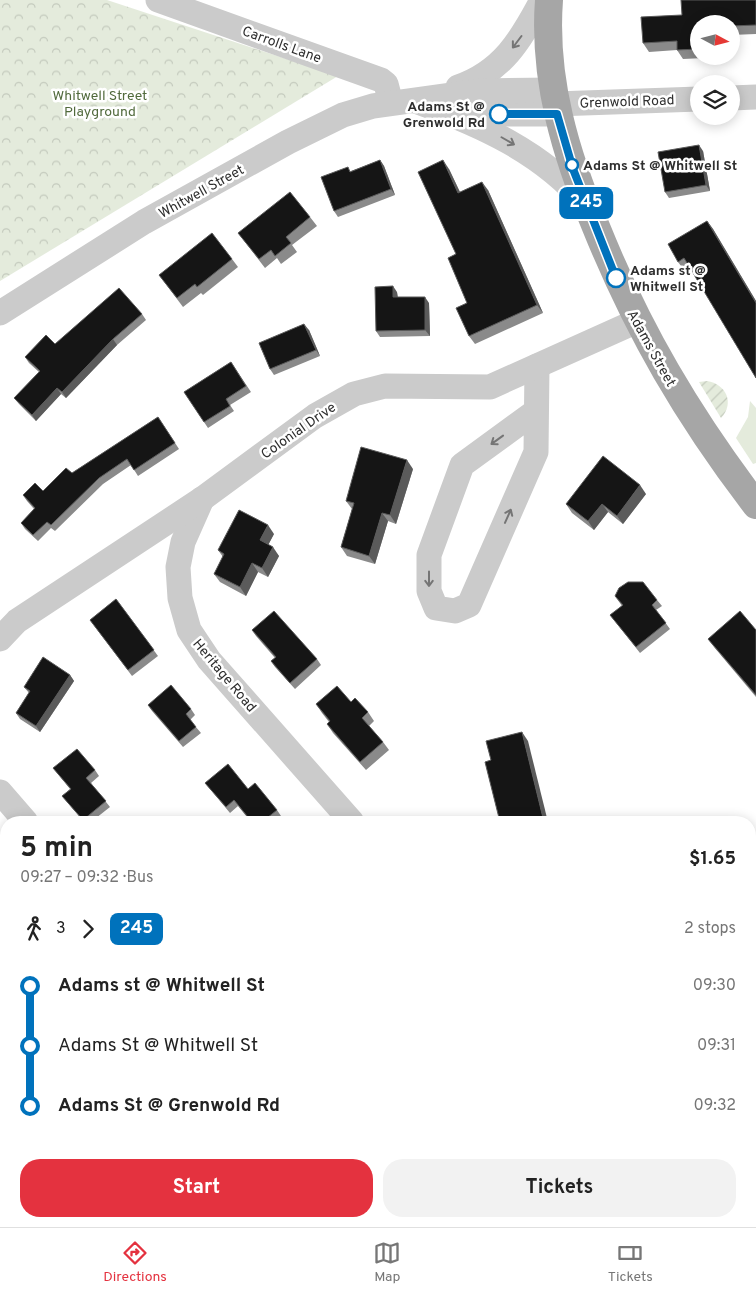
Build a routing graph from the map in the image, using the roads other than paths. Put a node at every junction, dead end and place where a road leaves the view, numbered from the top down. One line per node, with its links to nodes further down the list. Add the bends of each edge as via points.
1 (158, 0): 7 (street, Carrolls Lane, via 381,80)
2 (542, 0): 7 (street, one-way to 7, via 516,45 493,69 476,81)
3 (549, 0): 8 (main road, Adams Street, via 548,37)
4 (756, 97): 5 (street)
5 (740, 98)
6 (690, 99): 8 (street, Grenwold Road)
7 (403, 102): 8 (street, Whitwell Street, via 483,114); 9 (street, one-way to 9, via 481,126 519,147 574,190); 10 (street, Whitwell Street, via 343,115 288,142 144,222)
8 (555, 103): 9 (main road, Adams Street, via 568,154)
9 (587, 205): 11 (main road, Adams Street)
10 (0, 313)
11 (637, 321): 12 (street, Colonial Drive); 15 (main road, Adams Street, via 693,418)
12 (537, 366): 13 (street); 14 (street, Colonial Drive, via 490,387 385,386 354,394 315,416)
13 (536, 411): 13 (street, one-way to 13, via 462,465 429,555 429,591 436,608 455,611 469,605 536,452)
14 (202, 499): 16 (street, Colonial Drive, via 17,621); 19 (street, Heritage Road, via 183,542 178,567 180,598 189,630 209,660)
15 (756, 504)
16 (0, 639)
17 (0, 792): 18 (street)
18 (21, 816)
19 (347, 816)

